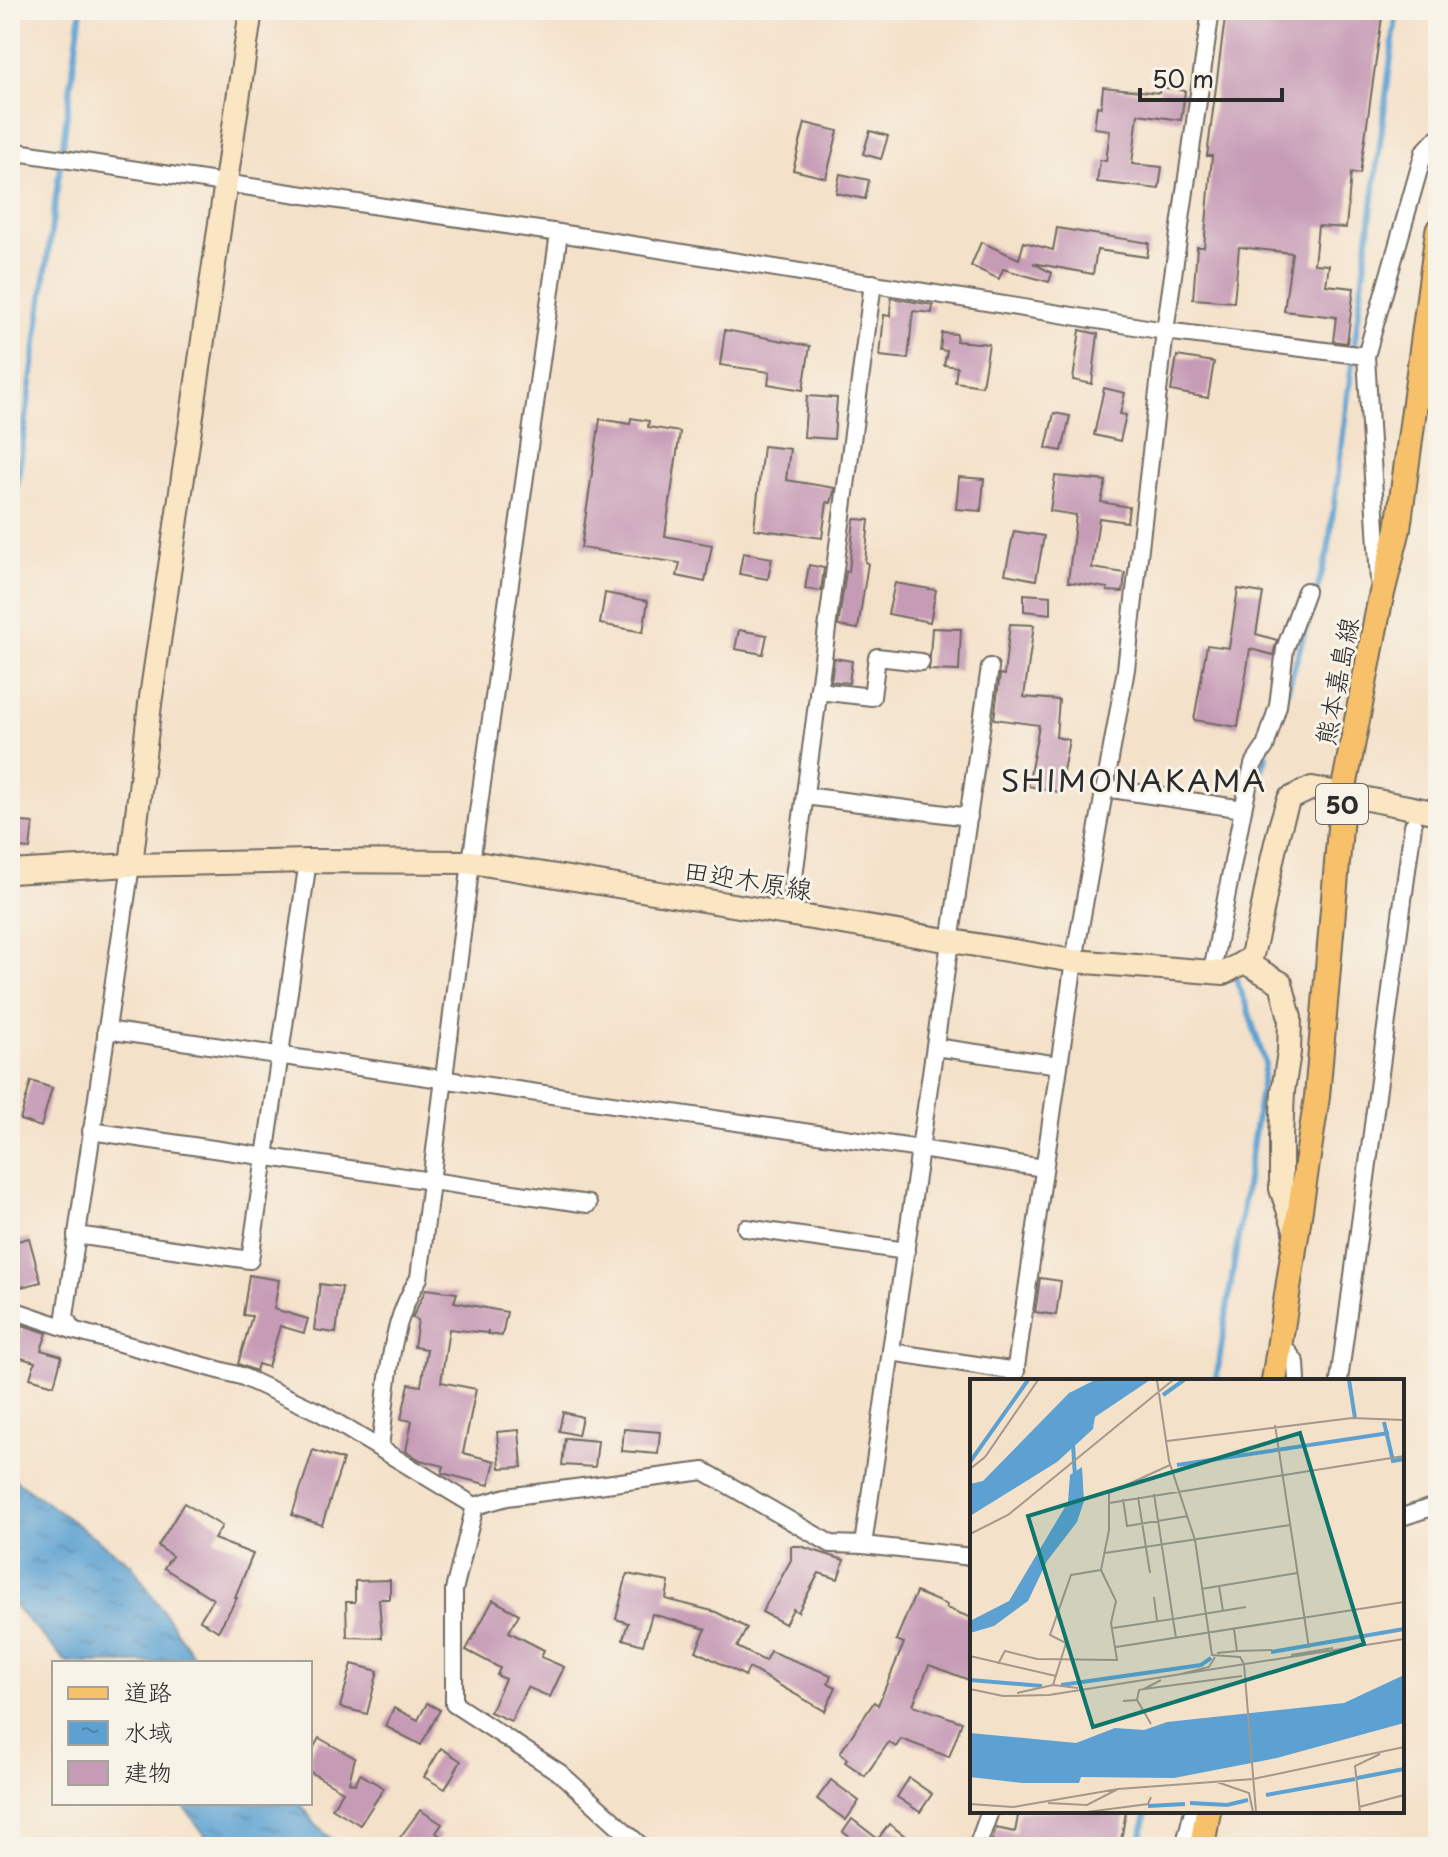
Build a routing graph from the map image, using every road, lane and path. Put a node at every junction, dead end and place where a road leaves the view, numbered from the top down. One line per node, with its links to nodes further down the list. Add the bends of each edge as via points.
1 (251, 10): 5 (main road)
2 (1211, 10): 9 (street)
3 (1438, 137): 10 (street, via 1424,152)
4 (10, 151): 5 (street)
5 (224, 183): 7 (street); 25 (main road)
6 (1438, 231): 12 (main road, 熊本嘉島線 / 50, via 1398,529)
7 (559, 233): 8 (street); 24 (street)
8 (873, 283): 9 (street); 15 (street)
9 (1165, 331): 10 (street); 16 (street, via 1126,669)
10 (1366, 356): 12 (street)
11 (1306, 591): 19 (street, via 1285,649 1278,706 1265,747 1253,765)
12 (1380, 601): 17 (main road, 熊本嘉島線 / 50)
13 (921, 662): 15 (street, via 877,657 872,697)
14 (990, 667): 21 (street)
15 (818, 691): 18 (street)
16 (1105, 788): 19 (street); 29 (street)
17 (1355, 795): 20 (main road); 30 (main road, via 1312,788 1289,799 1251,958); 44 (main road, 熊本嘉島線 / 50)
18 (805, 796): 21 (street); 27 (street)
19 (1243, 809): 30 (street)
20 (1438, 813)
21 (969, 817): 28 (street)
22 (1413, 825): 53 (street)
23 (308, 861): 24 (main road, 田迎木原線); 25 (main road, 田迎木原線); 33 (street)
24 (471, 862): 27 (main road, 田迎木原線); 35 (street)
25 (131, 865): 26 (main road, 田迎木原線); 31 (street)
26 (10, 872)
27 (789, 914): 28 (main road, 田迎木原線)
28 (951, 941): 29 (main road, 田迎木原線); 32 (street)
29 (1074, 961): 30 (main road, 田迎木原線); 34 (street)
30 (1227, 969): 44 (main road, via 1281,983 1290,1018 1281,1189)
31 (106, 1030): 33 (street); 36 (street)
32 (935, 1047): 34 (street); 37 (street)
33 (280, 1054): 35 (street); 38 (street)
34 (1059, 1065): 39 (street)
35 (444, 1079): 37 (street); 40 (street)
36 (91, 1131): 38 (street); 43 (street)
37 (920, 1149): 39 (street); 45 (street)
38 (265, 1156): 40 (street); 43 (street, via 250,1260)
39 (1044, 1168): 50 (street)
40 (431, 1182): 41 (street); 54 (street, via 419,1278 396,1324)
41 (588, 1204)
42 (746, 1228): 45 (street)
43 (76, 1235): 47 (street, via 65,1316)
44 (1297, 1235): 48 (main road, 熊本嘉島線 / 50)
45 (906, 1251): 49 (street)
46 (10, 1309): 47 (street)
47 (72, 1330): 54 (street, via 241,1376)
48 (1280, 1341): 51 (main road, 熊本嘉島線 / 50); 52 (street, via 1296,1363)
49 (891, 1352): 50 (street); 58 (street)
50 (1015, 1376)
51 (1274, 1379)
52 (1297, 1379)
53 (1339, 1379)
54 (380, 1447): 56 (street)
55 (1438, 1505): 57 (street)
56 (475, 1506): 58 (street, via 507,1497 704,1471 831,1544); 63 (street, via 454,1590 454,1704 560,1773)
57 (1404, 1516)
58 (863, 1545): 59 (street)
59 (970, 1557)
60 (989, 1813): 64 (street)
61 (1192, 1813): 65 (street)
62 (1208, 1813): 66 (main road)
63 (642, 1847)
64 (977, 1847)
65 (1184, 1847)
66 (1202, 1847)

